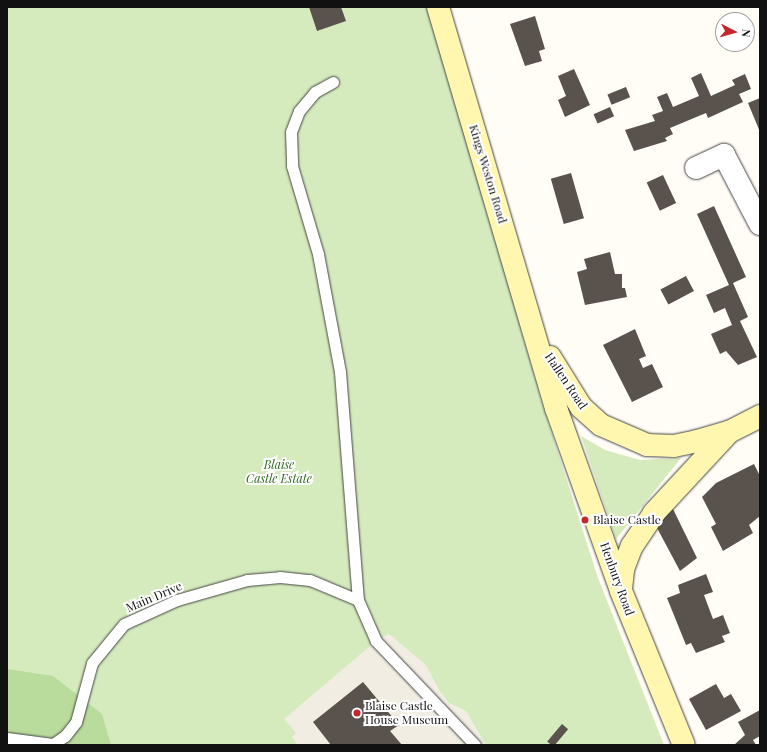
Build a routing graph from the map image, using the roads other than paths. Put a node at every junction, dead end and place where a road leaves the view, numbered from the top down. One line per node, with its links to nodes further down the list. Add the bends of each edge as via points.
1 (438, 7): 5 (main road, Kings Weston Road)
2 (333, 82): 9 (lane, via 314,92 299,111 291,132 292,152 318,254 340,372)
3 (696, 168): 4 (street, via 724,155)
4 (760, 224)
5 (539, 341): 7 (main road, Hallen Road, via 581,407 601,425 624,437 647,445 674,446); 8 (main road, Henbury Road, via 556,408)
6 (760, 416): 7 (main road, Hallen Road)
7 (729, 432): 8 (main road, Hallen Road, via 650,518 623,569)
8 (621, 591): 12 (main road, Henbury Road)
9 (358, 600): 10 (lane, Main Drive, via 317,582 280,577 247,580 177,600 124,624 92,663 76,722 65,736 53,744); 11 (lane, via 376,641)
10 (7, 738)
11 (475, 745)
12 (684, 745)

